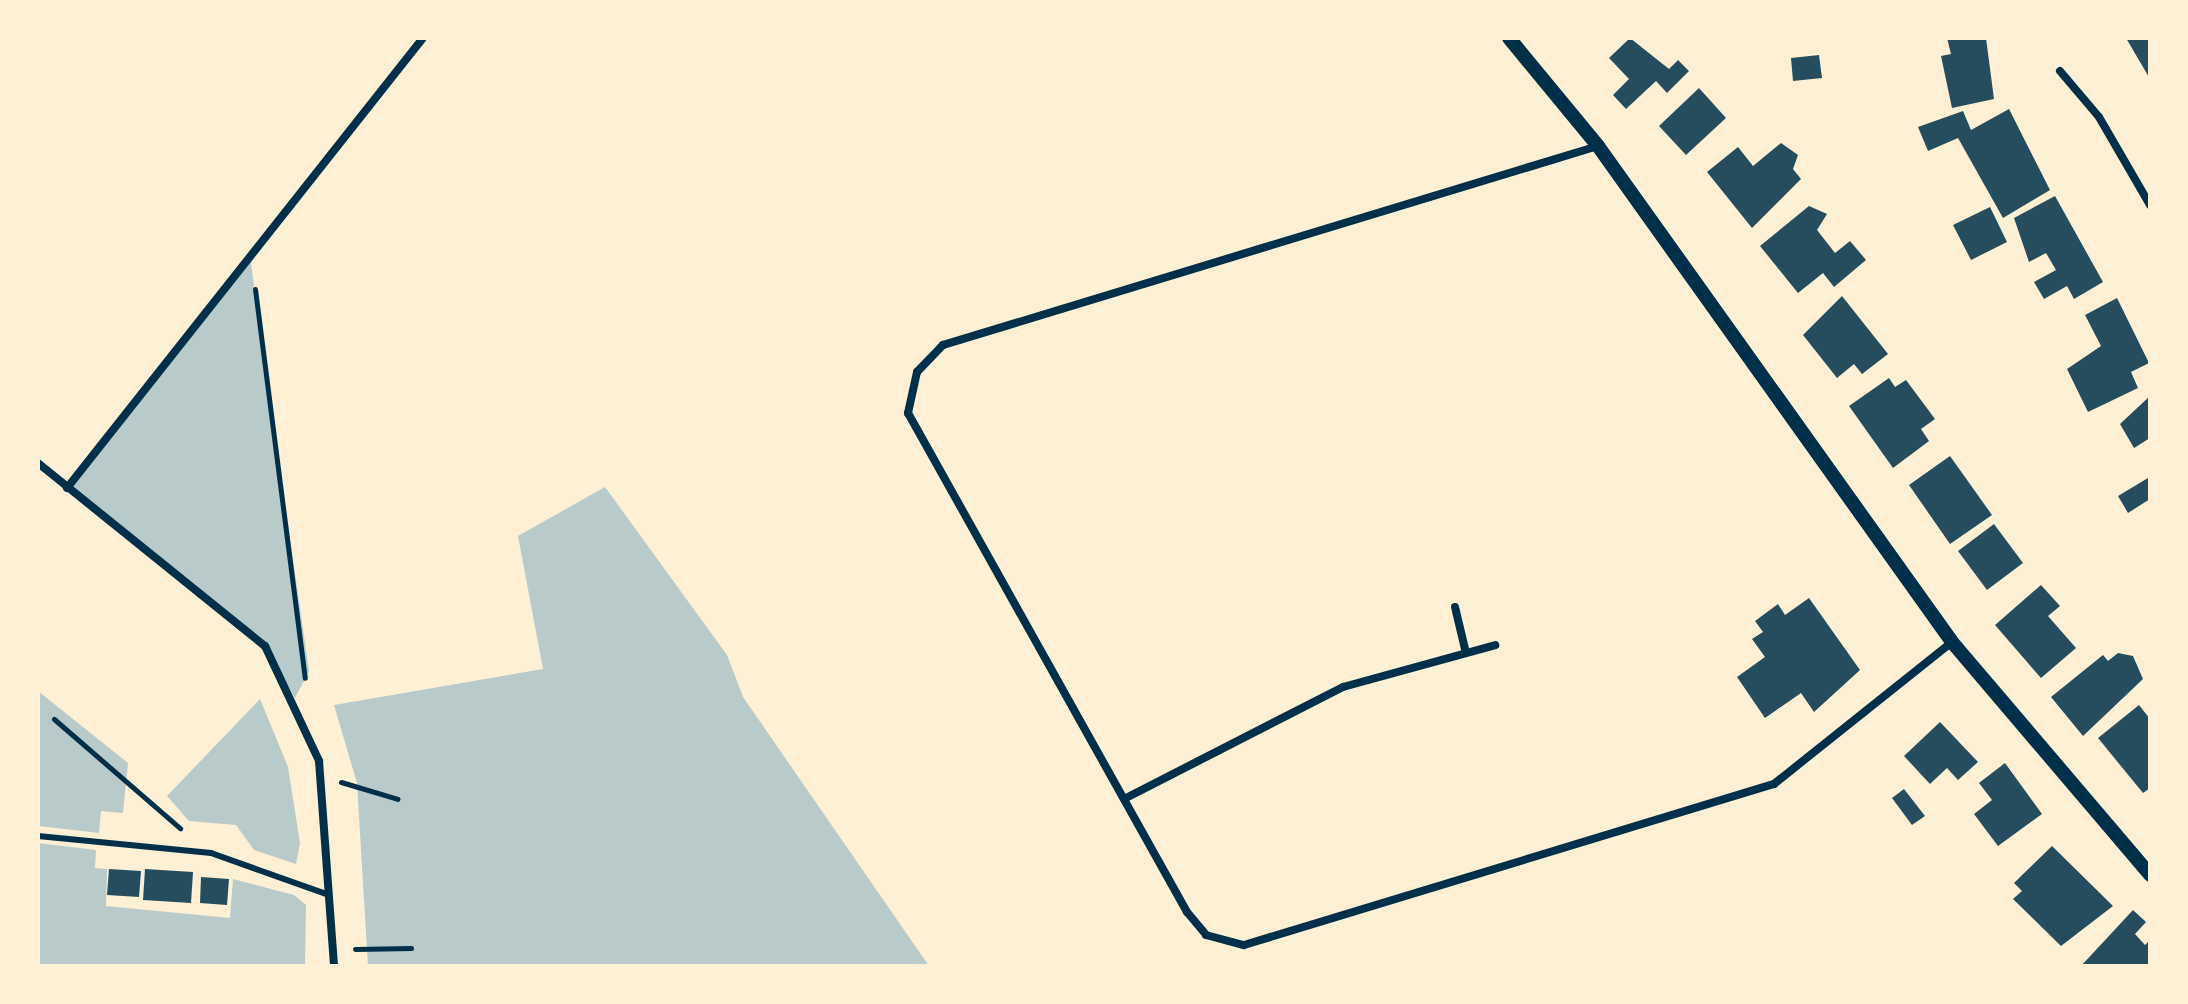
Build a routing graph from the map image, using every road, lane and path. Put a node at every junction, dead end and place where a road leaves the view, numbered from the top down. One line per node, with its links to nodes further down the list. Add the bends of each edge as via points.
1 (1509, 38): 4 (street)
2 (418, 40): 6 (street)
3 (2060, 71): 5 (street, via 2099,117)
4 (1598, 146): 10 (street); 17 (street, via 943,345 917,372 908,413)
5 (2150, 205)
6 (250, 256): 8 (street); 13 (path, via 309,671)
7 (38, 463): 8 (street)
8 (67, 488): 13 (street, via 265,646)
9 (1455, 607): 12 (street)
10 (1952, 642): 17 (street, via 1774,784 1244,945 1206,935); 20 (street)
11 (1495, 645): 12 (street)
12 (1466, 653): 17 (street, via 1343,687)
13 (295, 698): 15 (street)
14 (54, 719): 19 (path, via 174,818)
15 (320, 781): 16 (path, via 357,783); 21 (street)
16 (398, 799)
17 (1124, 799)
18 (38, 836): 19 (lane)
19 (193, 852): 21 (lane)
20 (2150, 875)
21 (332, 896): 23 (street)
22 (411, 948): 23 (path)
23 (334, 949): 24 (street)
24 (334, 966)

